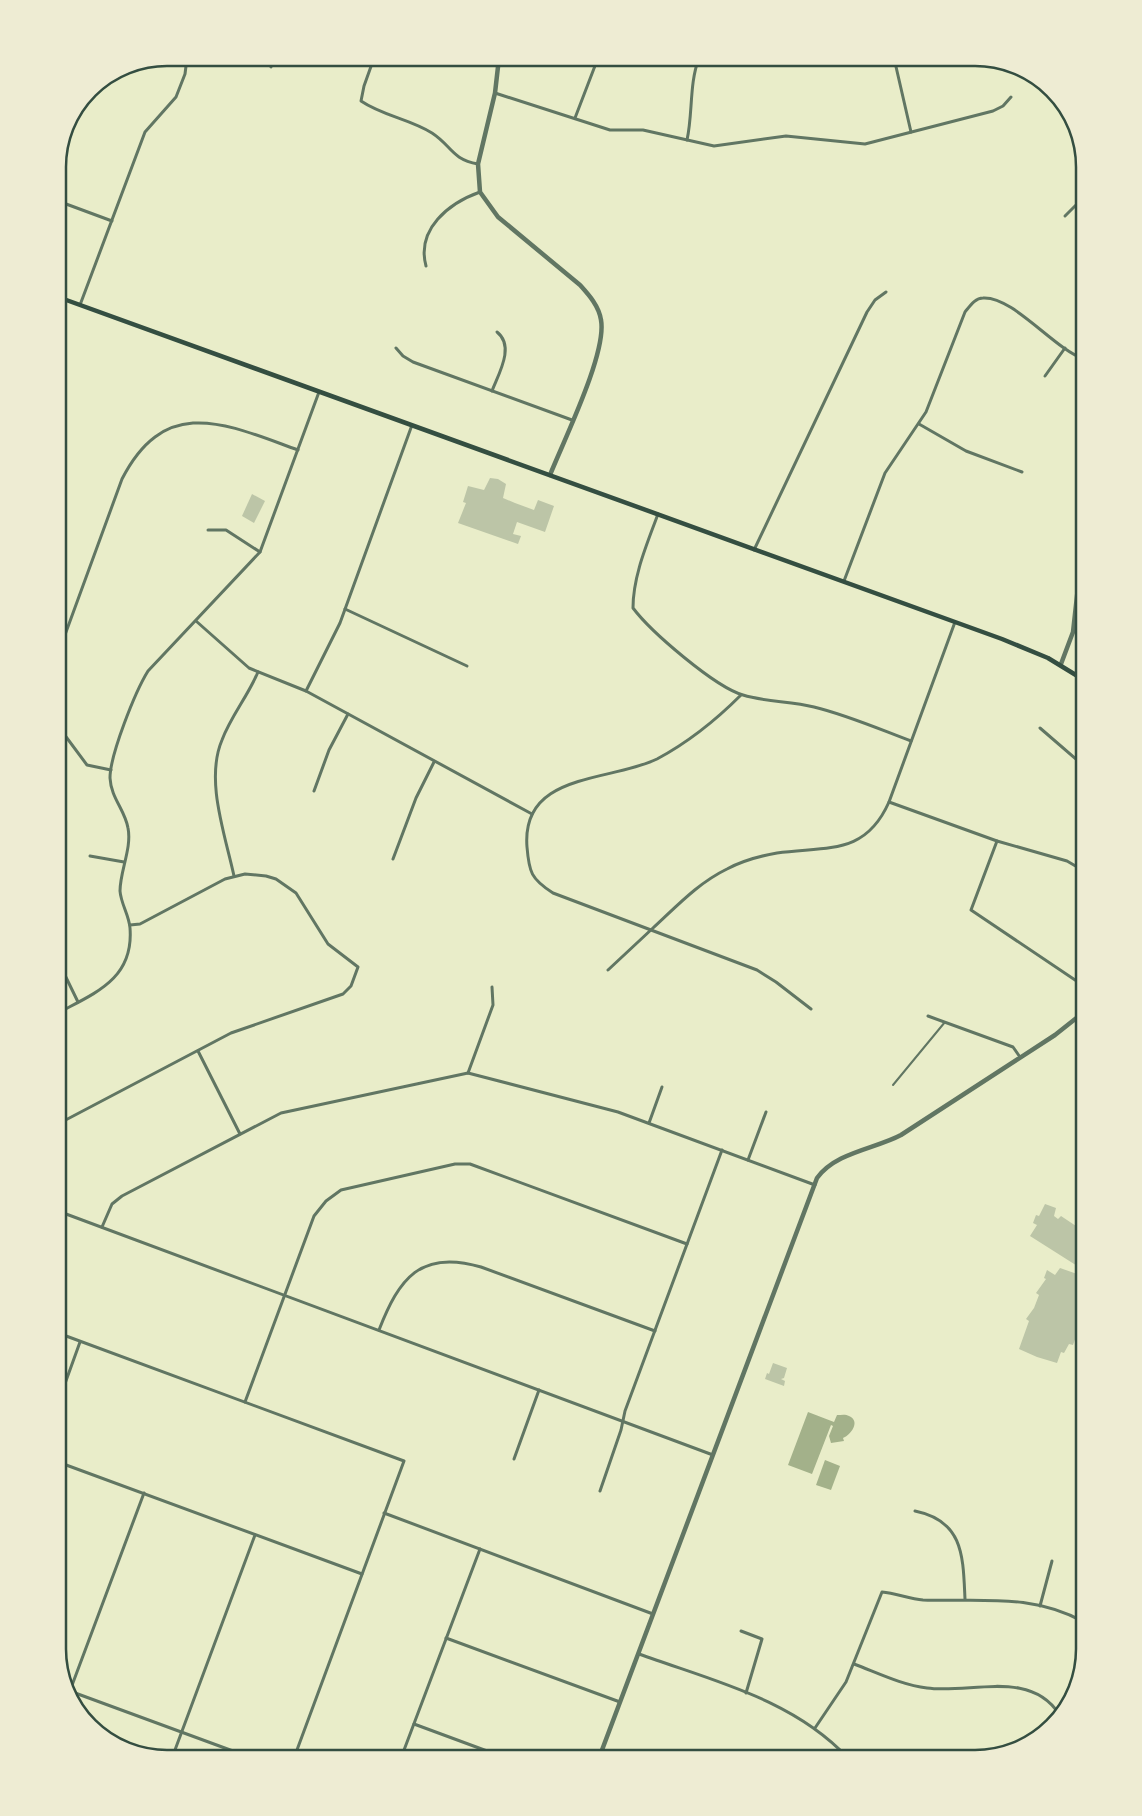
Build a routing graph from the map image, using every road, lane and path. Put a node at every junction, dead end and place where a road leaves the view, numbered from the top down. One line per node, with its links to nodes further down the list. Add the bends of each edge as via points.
1 (185, 66): 17 (street, via 176,97 146,132)
2 (371, 66): 12 (street, via 361,101 432,133 459,159)
3 (498, 66): 7 (street)
4 (595, 66): 9 (street)
5 (696, 66): 11 (street)
6 (896, 66): 10 (street)
7 (495, 93): 9 (street); 12 (street)
8 (1011, 97): 10 (street, via 994,112)
9 (575, 118): 11 (street, via 610,130 643,130)
10 (911, 132): 11 (street, via 865,144 786,136 714,146)
11 (687, 140)
12 (478, 164): 13 (street)
13 (480, 192): 18 (street, via 450,207 437,219 424,248); 29 (street, via 498,217 580,284 598,310 602,328 600,352)
14 (66, 204): 17 (street)
15 (1076, 205): 16 (street)
16 (1065, 216)
17 (112, 221): 21 (street)
18 (426, 266)
19 (886, 292): 37 (street, via 867,312)
20 (66, 300): 21 (main road)
21 (80, 305): 28 (main road)
22 (497, 332): 27 (street, via 503,336 506,345)
23 (396, 348): 27 (street, via 412,362)
24 (1065, 348): 25 (street); 26 (street); 30 (street, via 1005,304 981,297 966,312)
25 (1076, 354)
26 (1046, 376)
27 (492, 391): 29 (street)
28 (319, 392): 31 (main road); 32 (street)
29 (572, 420): 34 (street)
30 (919, 424): 33 (street, via 966,451); 39 (street, via 885,473)
31 (412, 425): 34 (main road); 41 (street)
32 (298, 450): 38 (street); 44 (street, via 214,422 182,425 152,439 129,464 122,479)
33 (1022, 472)
34 (550, 475): 35 (main road)
35 (658, 514): 37 (main road); 50 (street, via 636,577 633,608 680,653)
36 (208, 530): 38 (street, via 226,530)
37 (754, 550): 39 (main road)
38 (260, 552): 42 (street)
39 (844, 581): 43 (main road)
40 (1076, 605): 45 (street, via 1073,632)
41 (345, 608): 46 (street); 49 (street)
42 (196, 621): 47 (street, via 241,662); 57 (street, via 145,676)
43 (955, 622): 45 (main road); 54 (street)
44 (66, 632)
45 (1061, 664): 48 (main road)
46 (467, 666)
47 (258, 672): 49 (street); 66 (street, via 216,755 216,790)
48 (1076, 674)
49 (306, 691): 51 (street)
50 (741, 695): 54 (street, via 822,709); 60 (street, via 726,711 675,748 630,770 573,782 556,789)
51 (348, 714): 56 (street); 58 (street, via 329,750)
52 (1040, 728): 55 (street)
53 (66, 737): 57 (street, via 87,765)
54 (911, 741): 59 (street)
55 (1076, 759)
56 (434, 762): 60 (street); 63 (street, via 416,798)
57 (111, 770): 64 (street, via 114,797 129,829)
58 (314, 791)
59 (889, 802): 61 (street); 68 (street, via 876,826 865,836 847,845 776,854 726,869 684,897)
60 (532, 814): 68 (street, via 526,841 532,877 553,893)
61 (997, 841): 65 (street, via 1046,854); 71 (street, via 971,910)
62 (90, 856): 64 (street)
63 (393, 859)
64 (124, 862): 67 (street, via 120,894)
65 (1076, 867)
66 (234, 876): 67 (street, via 140,924); 79 (street, via 266,876 286,885 304,904 328,944 358,967 351,986 343,994 242,1028)
67 (130, 925): 73 (street, via 131,940 122,969 99,992)
68 (651, 930): 69 (street); 75 (street, via 757,970)
69 (608, 970)
70 (66, 977): 73 (street)
71 (1076, 981)
72 (492, 987): 81 (street, via 493,1005)
73 (78, 1002): 74 (street)
74 (66, 1009)
75 (811, 1009)
76 (928, 1016): 78 (street)
77 (1076, 1019): 80 (street)
78 (945, 1022): 80 (street, via 1013,1047); 82 (lane)
79 (198, 1051): 85 (street); 87 (street)
80 (1020, 1057): 90 (street, via 901,1135 835,1162)
81 (468, 1074): 86 (street, via 594,1104); 87 (street, via 289,1110)
82 (892, 1085)
83 (662, 1087): 86 (street)
84 (766, 1112): 89 (street)
85 (66, 1120)
86 (649, 1123): 88 (street)
87 (240, 1134): 92 (street, via 117,1199)
88 (722, 1150): 89 (street); 93 (street)
89 (748, 1160): 90 (street)
90 (814, 1184): 103 (street)
91 (66, 1213): 92 (street)
92 (102, 1227): 94 (street)
93 (687, 1244): 94 (street, via 477,1166 454,1164 351,1186 333,1194 314,1216); 96 (street)
94 (284, 1295): 95 (street); 101 (street)
95 (379, 1330): 96 (street, via 391,1299 404,1282 432,1264 456,1261); 100 (street)
96 (655, 1332): 102 (street)
97 (66, 1336): 98 (street)
98 (80, 1342): 99 (street); 101 (street)
99 (66, 1381)
100 (539, 1390): 102 (street); 104 (street)
101 (245, 1402): 109 (street, via 404,1461)
102 (623, 1421): 103 (street); 106 (street)
103 (714, 1455): 116 (street)
104 (514, 1459)
105 (66, 1465): 107 (street)
106 (600, 1491)
107 (144, 1494): 110 (street); 122 (street)
108 (915, 1511): 114 (street, via 937,1518 953,1533 963,1559)
109 (384, 1513): 111 (street); 113 (street)
110 (255, 1534): 113 (street); 129 (street)
111 (480, 1549): 116 (street); 119 (street)
112 (1052, 1561): 115 (street)
113 (362, 1574): 132 (street)
114 (965, 1599): 115 (street, via 1004,1599); 121 (street, via 915,1599 882,1592)
115 (1040, 1606): 117 (street)
116 (654, 1614): 120 (street)
117 (1076, 1619)
118 (741, 1631): 124 (street, via 762,1639)
119 (446, 1638): 125 (street); 127 (street)
120 (639, 1654): 124 (street); 125 (street)
121 (854, 1664): 126 (street, via 928,1688 1021,1688 1043,1697); 128 (street)
122 (72, 1682)
123 (77, 1693): 129 (street)
124 (746, 1693): 128 (street, via 779,1706)
125 (620, 1702): 135 (street)
126 (1055, 1710)
127 (414, 1724): 133 (street); 134 (street)
128 (815, 1728): 136 (street)
129 (181, 1732): 130 (street); 131 (street)
130 (175, 1750)
131 (230, 1750)
132 (297, 1750)
133 (404, 1750)
134 (481, 1750)
135 (602, 1750)
136 (839, 1750)

